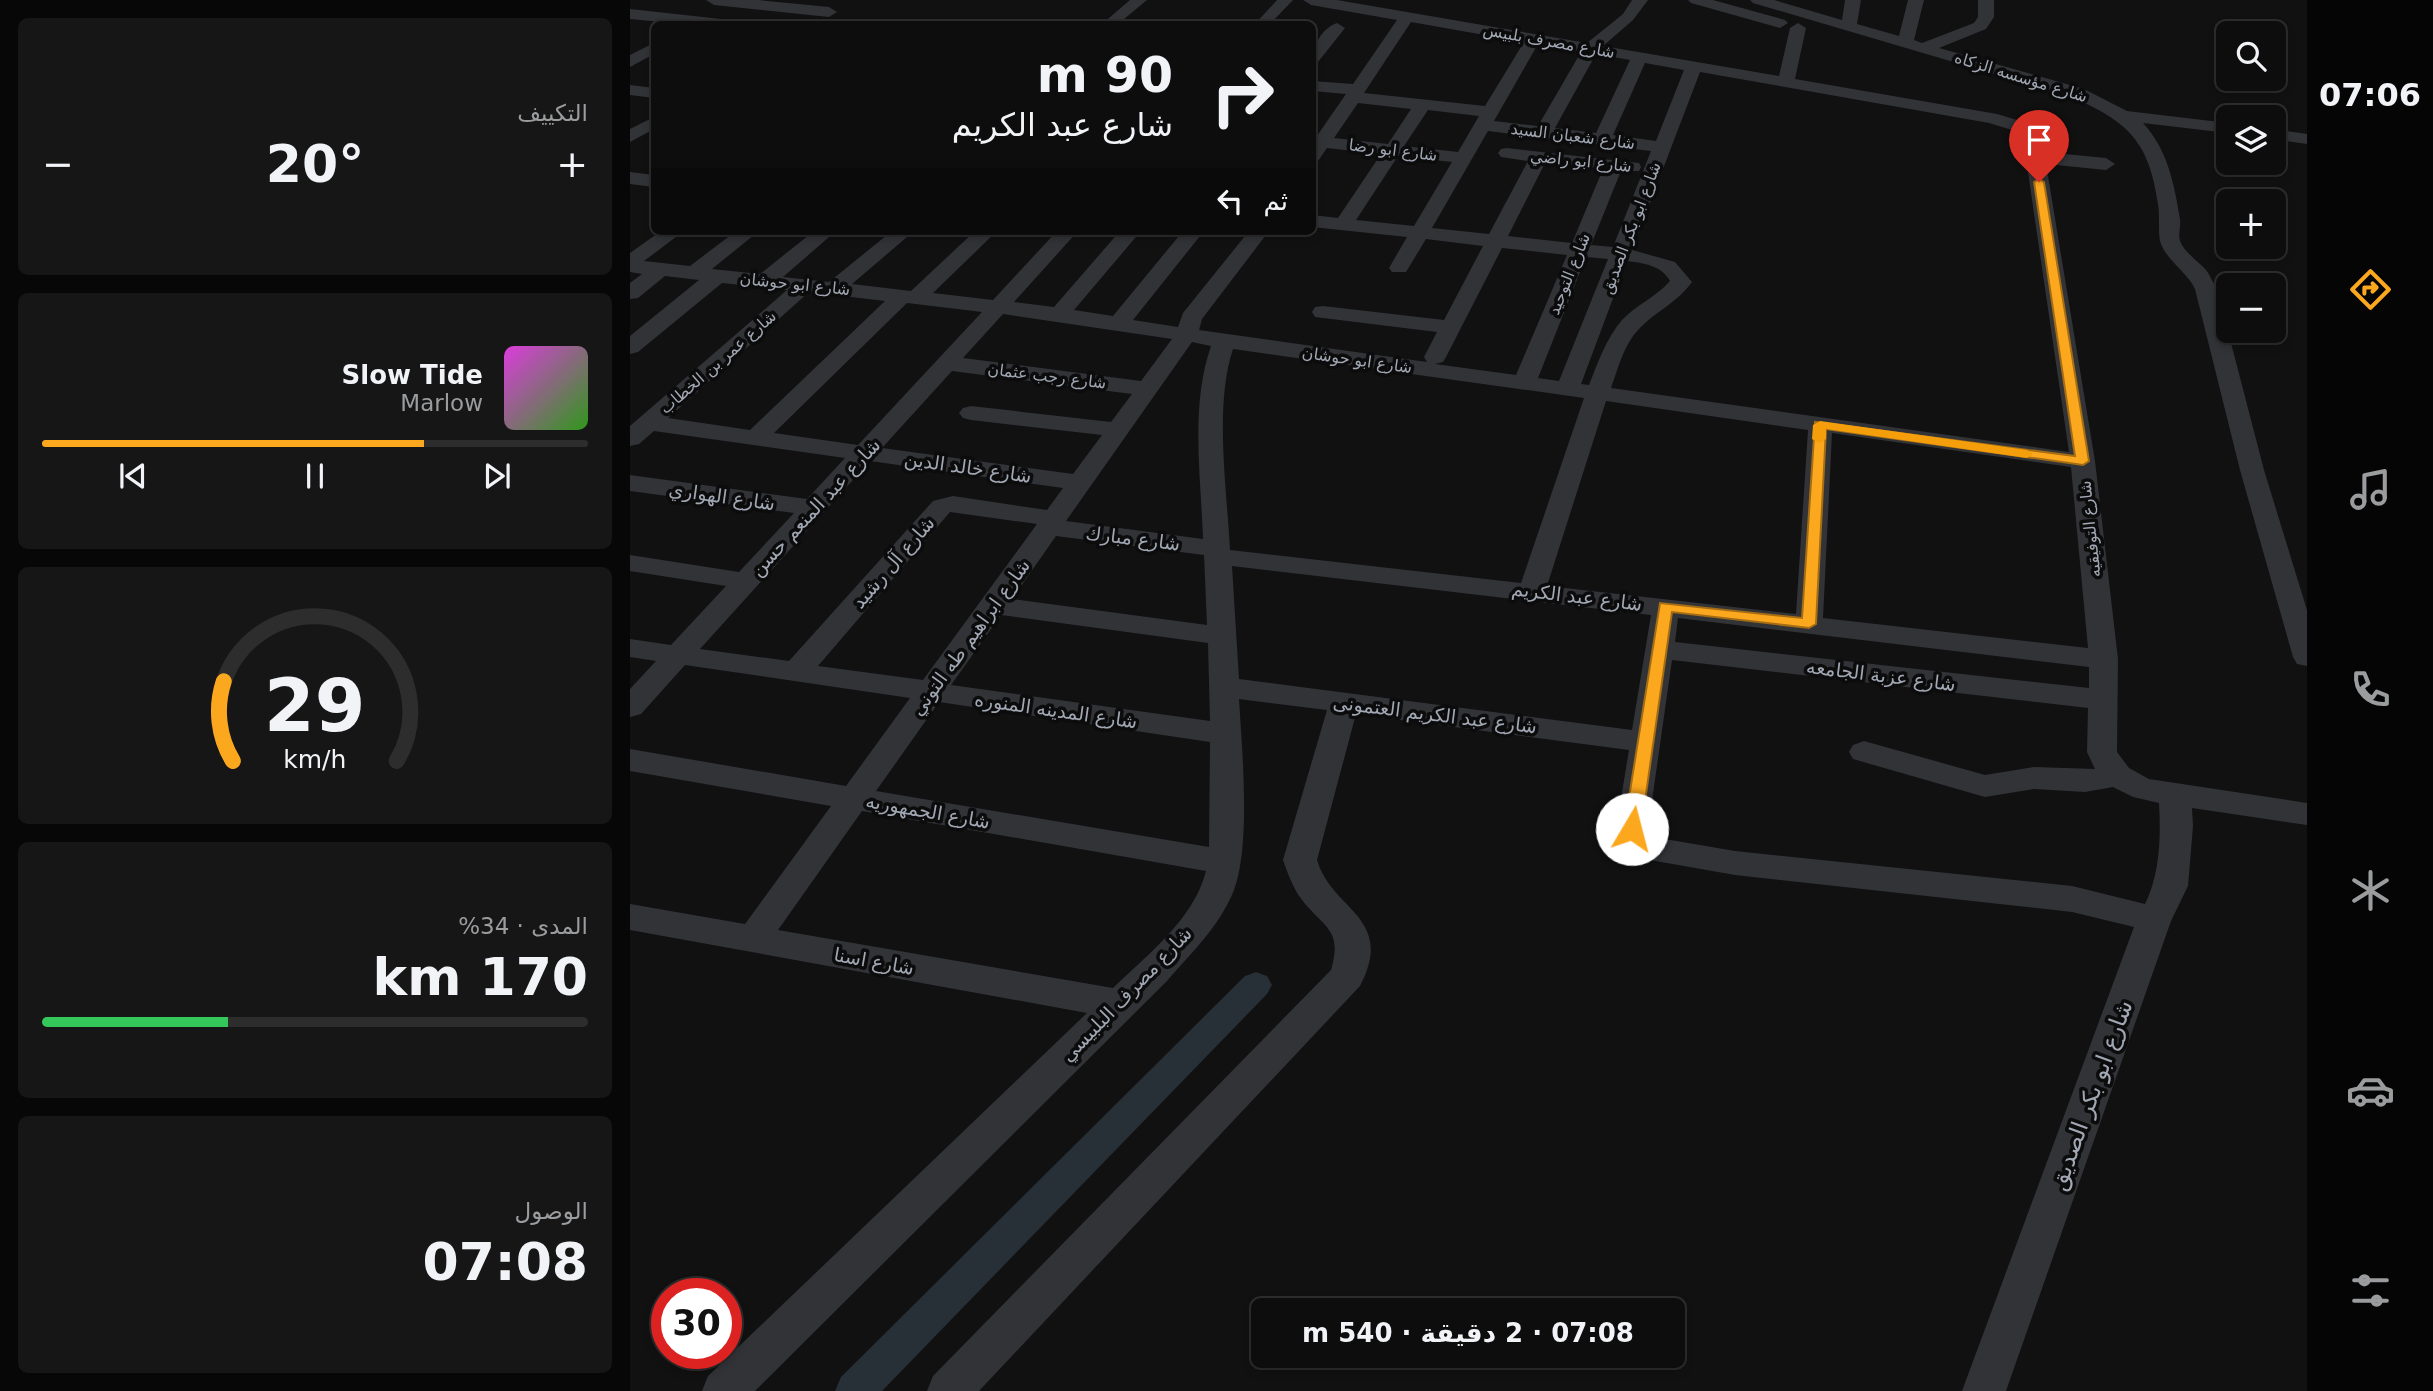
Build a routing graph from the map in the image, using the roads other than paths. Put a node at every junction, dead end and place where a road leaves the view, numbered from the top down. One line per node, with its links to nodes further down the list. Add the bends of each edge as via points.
1 (714, 0): 11 (street)
2 (1139, 0): 18 (street)
3 (1285, 0): 19 (street)
4 (1311, 0): 14 (street, شارع مصرف بلبيس)
5 (1640, 0): 25 (street, via 1629,17)
6 (1696, 0): 12 (street)
7 (1758, 0): 12 (street, شارع مؤسسه الزكاه)
8 (1853, 0): 20 (street)
9 (1916, 0): 24 (street)
10 (1986, 0): 27 (street, via 1986,17 1980,26)
11 (747, 2): 16 (street); 17 (street, via 834,9)
12 (1800, 13): 20 (street, شارع مؤسسه الزكاه); 27 (street, via 1922,63); 31 (street)
13 (630, 14): 15 (street)
14 (1407, 17): 22 (street, شارع مصرف بلبيس); 35 (street)
15 (686, 21)
16 (715, 21)
17 (816, 21)
18 (1113, 21)
19 (1265, 21)
20 (1849, 25): 24 (street, شارع مؤسسه الزكاه)
21 (1337, 28): 26 (street)
22 (1534, 38): 25 (street, شارع مصرف بلبيس); 38 (street)
23 (650, 40): 29 (street)
24 (1906, 42): 27 (street, شارع مؤسسه الزكاه)
25 (1591, 48): 28 (street, شارع مصرف بلبيس); 41 (street)
26 (1316, 50)
27 (1940, 55): 37 (street, شارع مؤسسه الزكاه, via 2078,93)
28 (1640, 57): 30 (street, شارع مصرف بلبيس); 46 (street)
29 (630, 62)
30 (1694, 66): 31 (street, شارع مصرف بلبيس); 49 (street, شارع ابو بكر الصديق)
31 (1786, 82): 53 (street, شارع التوفيقيه, via 2005,121 2032,136)
32 (1316, 87): 35 (street, شارع شعبان السيد)
33 (632, 92): 34 (street)
34 (651, 93)
35 (1356, 93): 36 (street, شارع شعبان السيد); 45 (street)
36 (1423, 104): 38 (street, شارع شعبان السيد); 50 (street)
37 (2124, 116): 40 (street); 121 (street, شارع مؤسسه الزكاه, via 2152,145 2165,187 2169,238 2206,289 2252,470)
38 (1487, 118): 41 (street, شارع شعبان السيد); 54 (street)
39 (651, 124): 43 (street)
40 (2216, 127)
41 (1543, 133): 46 (street, شارع شعبان السيد)
42 (2286, 136): 44 (street)
43 (630, 137)
44 (2307, 139)
45 (1319, 140): 50 (street, شارع ابو رضا)
46 (1602, 140): 49 (street, شارع شعبان السيد)
47 (630, 144): 48 (street)
48 (651, 147)
49 (1663, 147): 57 (street, شارع ابو بكر الصديق)
50 (1392, 150): 54 (street, شارع ابو رضا); 61 (street)
51 (1507, 153): 52 (street, شارع ابو راضي)
52 (1539, 157): 56 (street, شارع ابو راضي); 72 (street)
53 (2035, 157): 55 (street); 105 (street, شارع التوفيقيه)
54 (1464, 158): 62 (street)
55 (2106, 163)
56 (1614, 165): 57 (street, شارع ابو راضي); 73 (street, شارع التوحيد)
57 (1654, 169): 74 (street, شارع ابو بكر الصديق)
58 (630, 178): 59 (street)
59 (651, 181)
60 (1316, 222): 61 (street)
61 (1343, 225): 62 (street)
62 (1420, 233): 72 (street); 76 (street)
63 (669, 235): 75 (street)
64 (744, 235): 78 (street)
65 (821, 235): 80 (street)
66 (899, 235): 82 (street)
67 (982, 235): 84 (street)
68 (1064, 235): 85 (street, شارع عبد المنعم حسن)
69 (1128, 235): 87 (street)
70 (1191, 235): 88 (street)
71 (1256, 235): 90 (street, شارع ابراهيم طه التوني, via 1191,318)
72 (1495, 241): 73 (street); 89 (street)
73 (1579, 250): 74 (street); 95 (street, شارع التوحيد)
74 (1620, 255): 97 (street, شارع ابو بكر الصديق); 98 (street, via 1668,265 1681,282 1622,334)
75 (630, 264): 77 (street, شارع ابو حوشان)
76 (1399, 268)
77 (661, 269): 78 (street, شارع ابو حوشان); 83 (street)
78 (694, 273): 79 (street, شارع ابو حوشان)
79 (718, 275): 80 (street, شارع ابو حوشان); 92 (street)
80 (765, 281): 81 (street, شارع ابو حوشان)
81 (805, 285): 82 (street, شارع ابو حوشان); 102 (street, شارع عمر بن الخطاب)
82 (835, 288): 84 (street, شارع ابو حوشان)
83 (630, 293)
84 (909, 297): 85 (street, شارع ابو حوشان); 103 (street)
85 (999, 307): 87 (street, شارع ابو حوشان); 94 (street, شارع عبد المنعم حسن)
86 (1323, 312): 89 (street)
87 (1059, 314): 88 (street, شارع ابو حوشان)
88 (1120, 322): 90 (street, شارع ابو حوشان)
89 (1451, 327): 93 (street)
90 (1187, 334): 91 (street, شارع ابو حوشان); 96 (street, شارع ابراهيم طه التوني)
91 (1224, 341): 95 (street, شارع ابو حوشان); 110 (street, شارع مصرف البلبيسي, via 1213,395)
92 (630, 347)
93 (1435, 357)
94 (947, 363): 96 (street, شارع رجب عثمان); 104 (street, شارع عبد المنعم حسن)
95 (1524, 383): 97 (street, شارع ابو حوشان)
96 (1147, 389): 101 (street, شارع ابراهيم طه التوني)
97 (1567, 389): 98 (street, شارع ابو حوشان)
98 (1597, 393): 100 (street, شارع ابو حوشان); 113 (street)
99 (971, 413): 101 (street)
100 (1820, 425): 105 (street, شارع ابو حوشان); 116 (street)
101 (1118, 430): 107 (street, شارع ابراهيم طه التوني)
102 (639, 431): 103 (street, شارع خالد الدين)
103 (756, 438): 104 (street, شارع خالد الدين)
104 (865, 452): 107 (street, شارع خالد الدين); 108 (street, شارع عبد المنعم حسن)
105 (2083, 461): 122 (street, شارع التوفيقيه)
106 (630, 483): 108 (street, شارع الهواري)
107 (1080, 483): 109 (street, شارع ابراهيم طه التوني)
108 (814, 508): 112 (street, شارع عبد المنعم حسن)
109 (1051, 523): 110 (street, شارع مبارك); 114 (street, شارع ابراهيم طه التوني); 123 (street, شارع آل رشيد, via 953,504 942,506)
110 (1217, 552): 113 (street, شارع عبد الكريم); 117 (street, شارع مصرف البلبيسي)
111 (630, 562): 112 (street)
112 (746, 581): 120 (street, شارع عبد المنعم حسن)
113 (1532, 590): 115 (street, شارع عبد الكريم)
114 (993, 605): 117 (street); 125 (street, شارع ابراهيم طه التوني)
115 (1666, 606): 116 (street, شارع عبد الكريم); 119 (street)
116 (1809, 624): 122 (street, شارع عبد الكريم)
117 (1221, 636): 124 (street, شارع مصرف البلبيسي)
118 (630, 648): 120 (street, شارع المدينه المنوره)
119 (1659, 649): 126 (street, شارع عزبة الجامعه); 130 (street)
120 (678, 655): 123 (street, شارع المدينه المنوره); 128 (street, شارع عبد المنعم حسن)
121 (2307, 657)
122 (2104, 659): 126 (street, شارع التوفيقيه)
123 (796, 672): 125 (street, شارع المدينه المنوره)
124 (1224, 687): 127 (street, شارع عبد الكريم العتمونى); 129 (street, شارع مصرف البلبيسي)
125 (931, 691): 129 (street, شارع المدينه المنوره); 135 (street, شارع ابراهيم طه التوني)
126 (2104, 701): 133 (street, شارع التوفيقيه, via 2102,751 2106,765)
127 (1344, 703): 130 (street, شارع عبد الكريم العتمونى); 143 (street, via 1300,860 1308,883 1349,928 1354,943 1347,976)
128 (630, 707)
129 (1227, 734): 137 (street, شارع مصرف البلبيسي)
130 (1645, 741): 139 (street, via 1632,829 1637,842 1653,850 2072,900)
131 (1864, 752): 133 (street, via 1985,786 2036,778 2095,782)
132 (630, 760): 135 (street, شارع الجمهوريه)
133 (2116, 775): 134 (street, via 2144,789)
134 (2175, 795): 136 (street); 139 (street, شارع ابو بكر الصديق, via 2171,886)
135 (854, 799): 137 (street, شارع الجمهوريه); 140 (street, شارع ابراهيم طه التوني)
136 (2307, 814)
137 (1225, 862): 141 (street, شارع مصرف البلبيسي, via 1215,893 1191,929)
138 (630, 917): 140 (street, شارع اسنا)
139 (2154, 921): 144 (street, شارع ابو بكر الصديق)
140 (753, 939): 141 (street, شارع اسنا)
141 (1119, 1004): 142 (street, شارع مصرف البلبيسي)
142 (724, 1391)
143 (949, 1391)
144 (1984, 1391)

